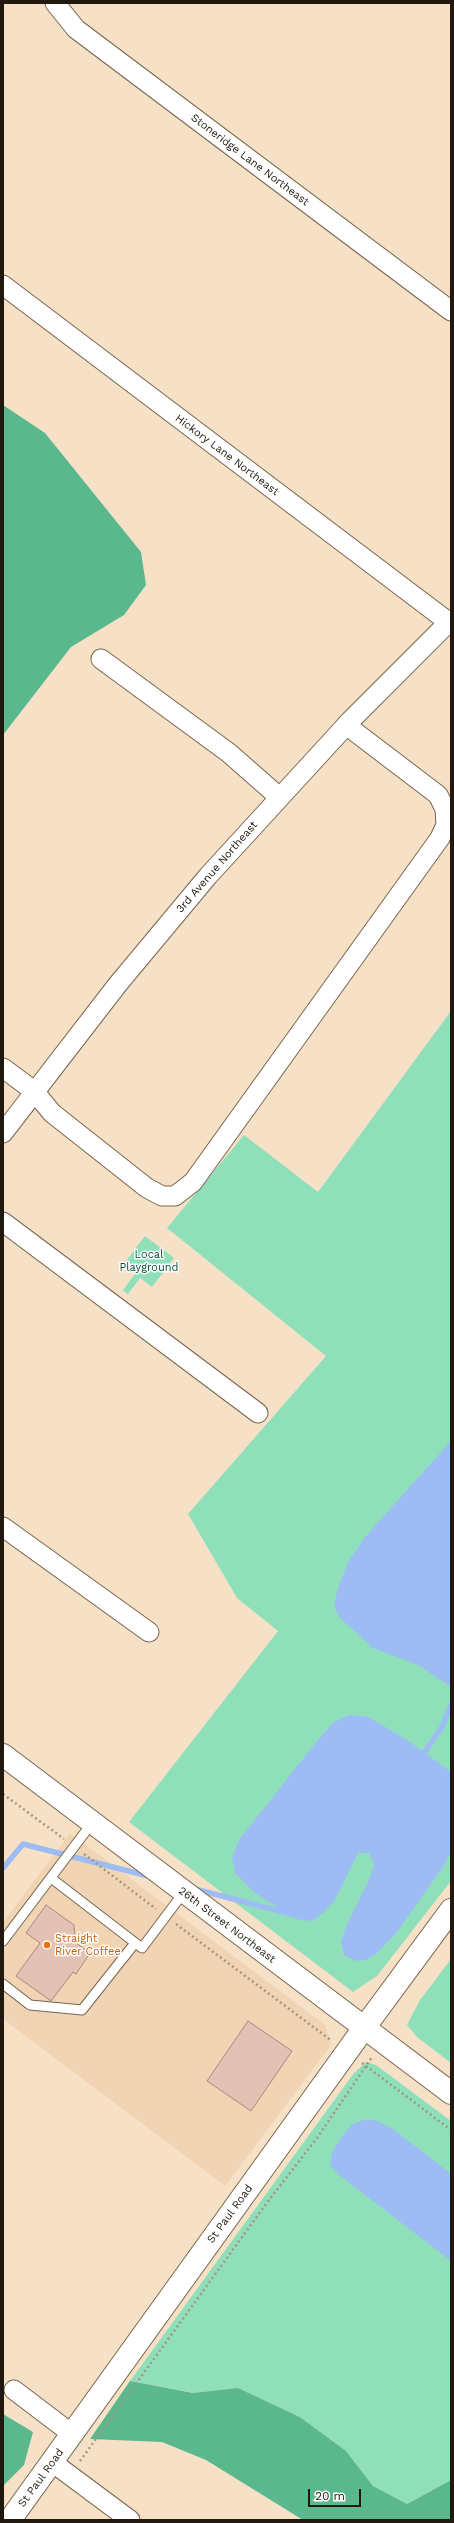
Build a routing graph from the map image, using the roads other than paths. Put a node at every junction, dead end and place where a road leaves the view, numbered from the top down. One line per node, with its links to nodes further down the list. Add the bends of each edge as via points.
1 (55, 3): 3 (street, Stoneridge Lane Northeast, via 76,29)
2 (3, 285): 4 (street, Hickory Lane Northeast)
3 (451, 311)
4 (450, 622): 6 (street, 3rd Avenue Northeast)
5 (101, 659): 7 (street, via 229,753)
6 (346, 725): 7 (street, 3rd Avenue Northeast); 9 (street, via 438,795 445,809 446,825 440,838 193,1182 175,1196 162,1196 147,1188 52,1113)
7 (279, 797): 9 (street, 3rd Avenue Northeast, via 208,876 118,984)
8 (3, 1068): 9 (street)
9 (34, 1091): 10 (street, 3rd Avenue Northeast)
10 (3, 1133)
11 (3, 1222): 12 (street)
12 (258, 1414)
13 (3, 1527): 14 (street)
14 (149, 1632)
15 (3, 1756): 16 (street, 26th Street Northeast)
16 (92, 1823): 17 (lane); 18 (street, 26th Street Northeast)
17 (51, 1878): 20 (lane); 21 (lane)
18 (184, 1892): 21 (lane, via 142,1948); 23 (street, 26th Street Northeast)
19 (451, 1910): 23 (street, St Paul Road)
20 (3, 1941)
21 (135, 1943): 22 (lane, via 82,2010 30,2005)
22 (3, 1984)
23 (364, 2028): 24 (street, 26th Street Northeast); 26 (street, St Paul Road)
24 (451, 2093)
25 (14, 2390): 26 (street)
26 (72, 2434): 27 (street, St Paul Road)
27 (52, 2462): 28 (street, St Paul Road); 29 (street)
28 (10, 2520)
29 (130, 2520)

